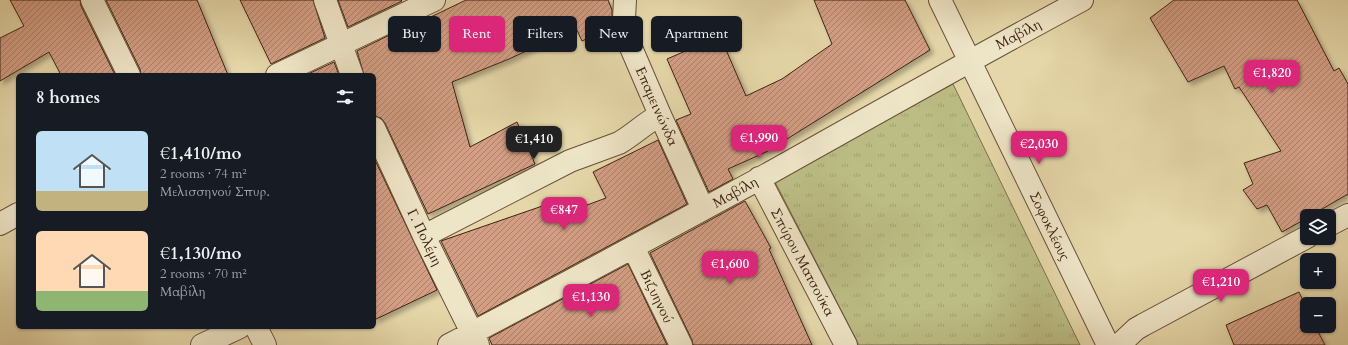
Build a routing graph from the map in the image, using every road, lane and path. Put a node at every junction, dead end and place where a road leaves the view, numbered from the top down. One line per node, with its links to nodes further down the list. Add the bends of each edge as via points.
1 (92, 0): 9 (street)
2 (325, 0): 7 (street)
3 (434, 0): 7 (street)
4 (625, 0): 12 (street, Επαμεινώνδα, via 626,36)
5 (940, 0): 8 (street, Σοφοκλέους)
6 (1082, 0): 8 (street, Μαβίλη)
7 (340, 46): 10 (street); 11 (street)
8 (970, 61): 14 (street, Μαβίλη); 31 (street, Σοφοκλέους)
9 (128, 73)
10 (281, 73)
11 (351, 73)
12 (660, 115): 15 (street, Επαμεινώνδα); 20 (street, via 619,144 570,161)
13 (376, 132): 20 (street, Γ. Πολέμη)
14 (759, 178): 15 (street, Μαβίλη); 30 (street, Σπύρου Ματσούκα)
15 (703, 209): 22 (street, Μαβίλη)
16 (16, 215): 19 (street)
17 (1348, 215): 18 (street)
18 (1336, 221)
19 (0, 224)
20 (424, 236): 25 (street, Γ. Πολέμη)
21 (1300, 241): 32 (street, via 1136,329)
22 (633, 247): 25 (street, Μαβίλη); 29 (street, Βιζυηνού)
23 (236, 329): 26 (street)
24 (257, 329): 27 (street)
25 (475, 339): 28 (street, Μαβίλη)
26 (202, 345)
27 (266, 345)
28 (449, 345)
29 (681, 345)
30 (846, 345)
31 (1108, 345)
32 (1119, 345)

